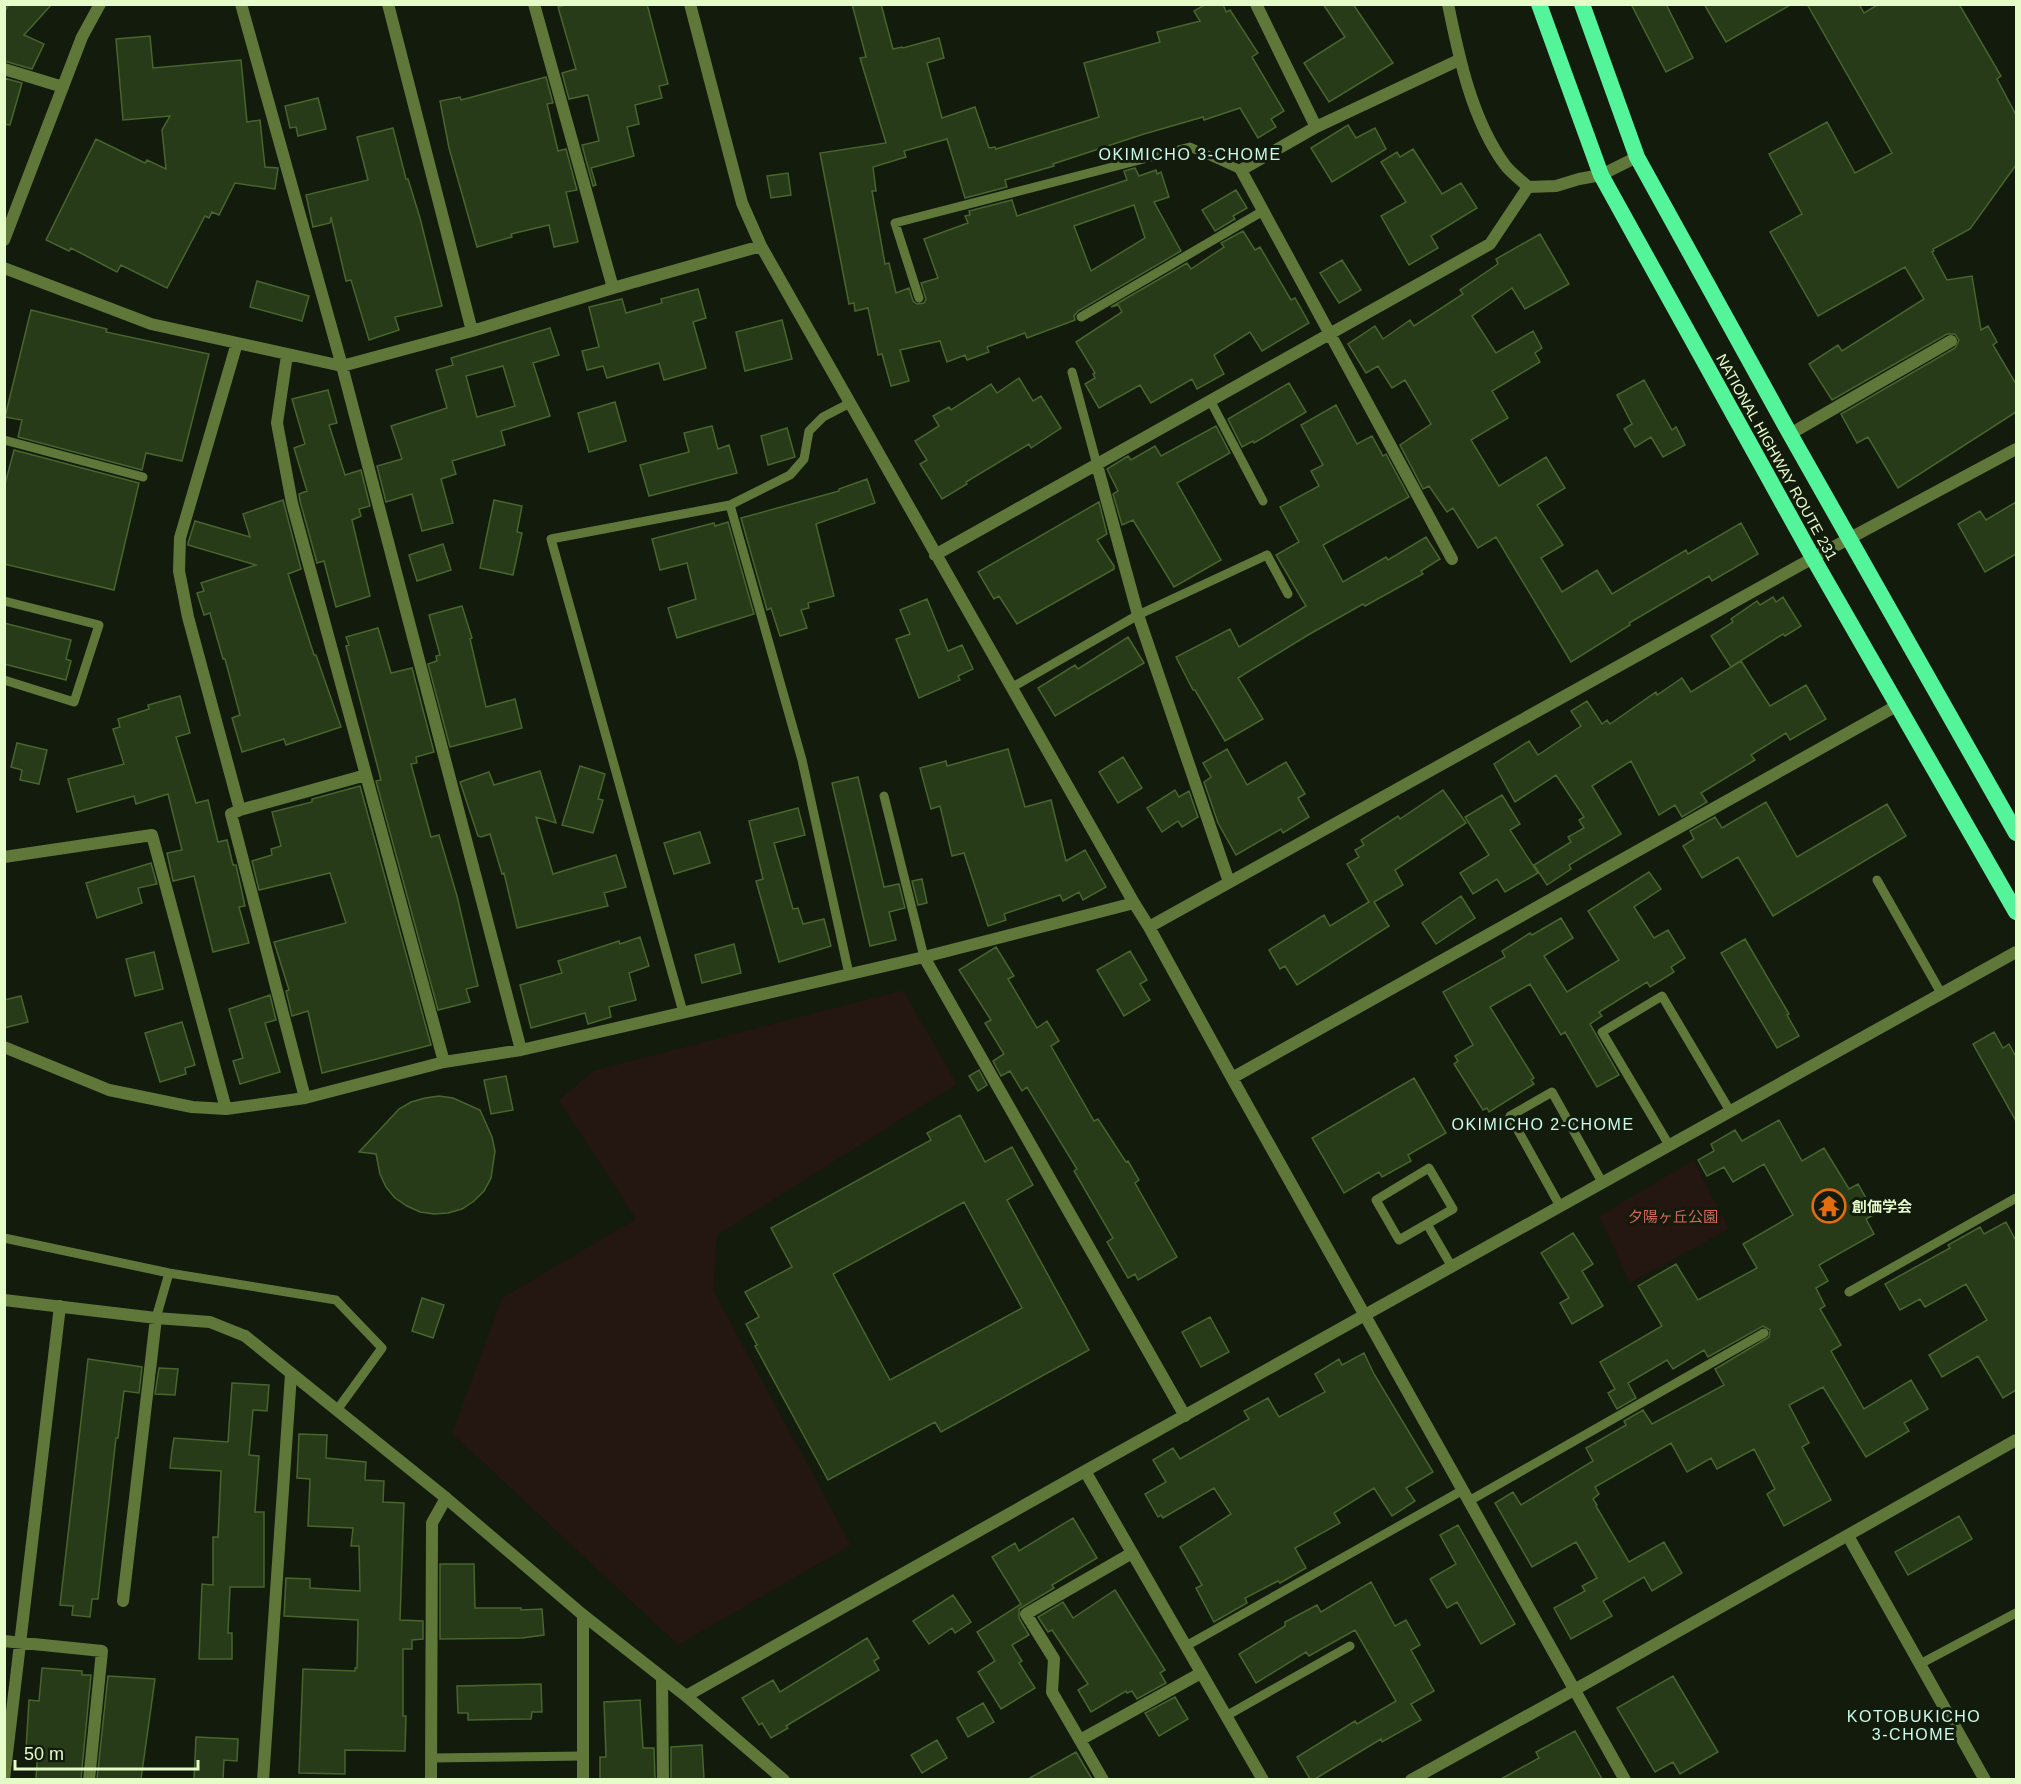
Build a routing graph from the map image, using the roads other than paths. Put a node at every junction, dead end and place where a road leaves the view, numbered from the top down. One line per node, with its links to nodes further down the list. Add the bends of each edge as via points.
1 (100, 4): 12 (street, via 82,37)
2 (241, 4): 31 (street)
3 (388, 4): 26 (street)
4 (534, 4): 23 (street)
5 (690, 4): 21 (street, via 742,203)
6 (1256, 4): 13 (street)
7 (1448, 4): 10 (street)
8 (1539, 4): 16 (highway, NATIONAL HIGHWAY ROUTE 231)
9 (1582, 4): 14 (highway, NATIONAL HIGHWAY ROUTE 231)
10 (1459, 60): 13 (street); 17 (street, via 1485,130 1506,166)
11 (4, 69): 12 (street)
12 (63, 87): 18 (street)
13 (1316, 127): 15 (street)
14 (1637, 157): 16 (street); 35 (highway, NATIONAL HIGHWAY ROUTE 231)
15 (1241, 170): 19 (street); 24 (lane, via 1190,147 895,223)
16 (1601, 175): 17 (street, via 1556,186); 44 (highway, NATIONAL HIGHWAY ROUTE 231)
17 (1528, 187): 27 (street, via 1490,244)
18 (11, 204): 20 (street)
19 (1263, 211): 25 (lane); 27 (street)
20 (4, 240)
21 (761, 246): 23 (street); 34 (street)
22 (4, 268): 29 (street, via 151,324)
23 (614, 288): 26 (street)
24 (919, 298)
25 (1081, 317)
26 (472, 330): 31 (street)
27 (1330, 335): 33 (street); 45 (street)
28 (1951, 341): 35 (street)
29 (237, 343): 30 (street); 54 (street, via 180,538 179,572)
30 (287, 355): 31 (street); 52 (street, via 277,423 292,503)
31 (342, 366): 68 (street)
32 (1072, 372): 38 (lane)
33 (1210, 402): 38 (street); 40 (lane)
34 (850, 403): 41 (lane, via 823,417 809,431 804,459 790,475); 43 (street)
35 (1790, 434): 42 (highway, NATIONAL HIGHWAY ROUTE 231)
36 (4, 440): 39 (lane)
37 (2016, 449): 42 (street)
38 (1097, 465): 43 (street); 48 (street)
39 (143, 477)
40 (1263, 501)
41 (730, 505): 64 (lane, via 802,760); 66 (lane, via 551,539)
42 (1849, 539): 44 (street); 55 (highway, NATIONAL HIGHWAY ROUTE 231)
43 (935, 555): 50 (street)
44 (1813, 558): 51 (highway, NATIONAL HIGHWAY ROUTE 231); 58 (street)
45 (1452, 560)
46 (1288, 594): 48 (lane, via 1267,555)
47 (4, 601): 49 (lane, via 99,625 74,702)
48 (1138, 615): 50 (lane); 58 (street)
49 (4, 680)
50 (1011, 688): 59 (street)
51 (1898, 705): 60 (highway, NATIONAL HIGHWAY ROUTE 231); 70 (street)
52 (366, 775): 54 (street); 69 (street)
53 (884, 796): 63 (lane)
54 (240, 810): 71 (street, via 231,814)
55 (2016, 833)
56 (4, 857): 72 (street, via 152,835)
57 (1877, 880): 65 (lane)
58 (1229, 882): 61 (street)
59 (1134, 903): 61 (street); 63 (street)
60 (2016, 912)
61 (1149, 927): 70 (street)
62 (2016, 952): 65 (street)
63 (924, 957): 64 (street); 90 (street)
64 (849, 974): 66 (street)
65 (1941, 993): 73 (street)
66 (683, 1012): 68 (street)
67 (4, 1047): 72 (street, via 110,1090 192,1107)
68 (521, 1050): 69 (street)
69 (444, 1062): 71 (street)
70 (1232, 1078): 85 (street)
71 (305, 1098): 72 (street)
72 (226, 1109)
73 (1730, 1111): 74 (street); 74 (lane, via 1662,996 1602,1032)
74 (1669, 1145): 75 (street)
75 (1602, 1182): 77 (street); 77 (lane, via 1552,1092 1509,1116)
76 (2016, 1198): 82 (lane)
77 (1560, 1206): 80 (street)
78 (1427, 1224): 78 (lane, via 1453,1209 1429,1168 1376,1200 1399,1240); 80 (lane)
79 (4, 1238): 81 (lane)
80 (1452, 1267): 85 (street)
81 (169, 1273): 86 (lane); 89 (lane, via 336,1300 382,1348)
82 (1849, 1292)
83 (4, 1300): 84 (street)
84 (60, 1306): 86 (street); 101 (street)
85 (1365, 1316): 90 (street); 93 (street)
86 (156, 1318): 88 (street, via 210,1322 245,1336); 97 (street)
87 (1764, 1333): 93 (lane)
88 (291, 1374): 89 (street); 115 (street)
89 (337, 1410): 94 (street)
90 (1185, 1416): 92 (street)
91 (2016, 1440): 95 (street)
92 (1085, 1471): 96 (street); 108 (street)
93 (1466, 1496): 102 (lane); 107 (street)
94 (446, 1498): 99 (street); 112 (street, via 432,1523)
95 (1848, 1536): 104 (street); 107 (street)
96 (1132, 1553): 102 (street); 110 (street, via 1026,1614 1054,1659 1052,1692)
97 (123, 1602)
98 (2016, 1613): 104 (lane)
99 (584, 1615): 106 (street); 111 (street)
100 (4, 1641): 101 (street)
101 (21, 1643): 113 (street); 114 (street, via 102,1651)
102 (1186, 1646): 105 (street)
103 (1350, 1646): 109 (lane)
104 (1920, 1664): 124 (street)
105 (1201, 1673): 109 (street); 110 (street)
106 (662, 1678): 108 (street); 118 (street)
107 (1575, 1689): 122 (street); 123 (street)
108 (686, 1696): 119 (street)
109 (1226, 1716): 121 (street)
110 (1080, 1740): 120 (street)
111 (583, 1756): 112 (lane); 117 (street)
112 (431, 1758): 116 (street)
113 (4, 1779)
114 (89, 1779)
115 (262, 1779)
116 (431, 1779)
117 (583, 1779)
118 (663, 1779)
119 (784, 1779)
120 (1103, 1779)
121 (1263, 1779)
122 (1411, 1779)
123 (1625, 1779)
124 (1985, 1779)

